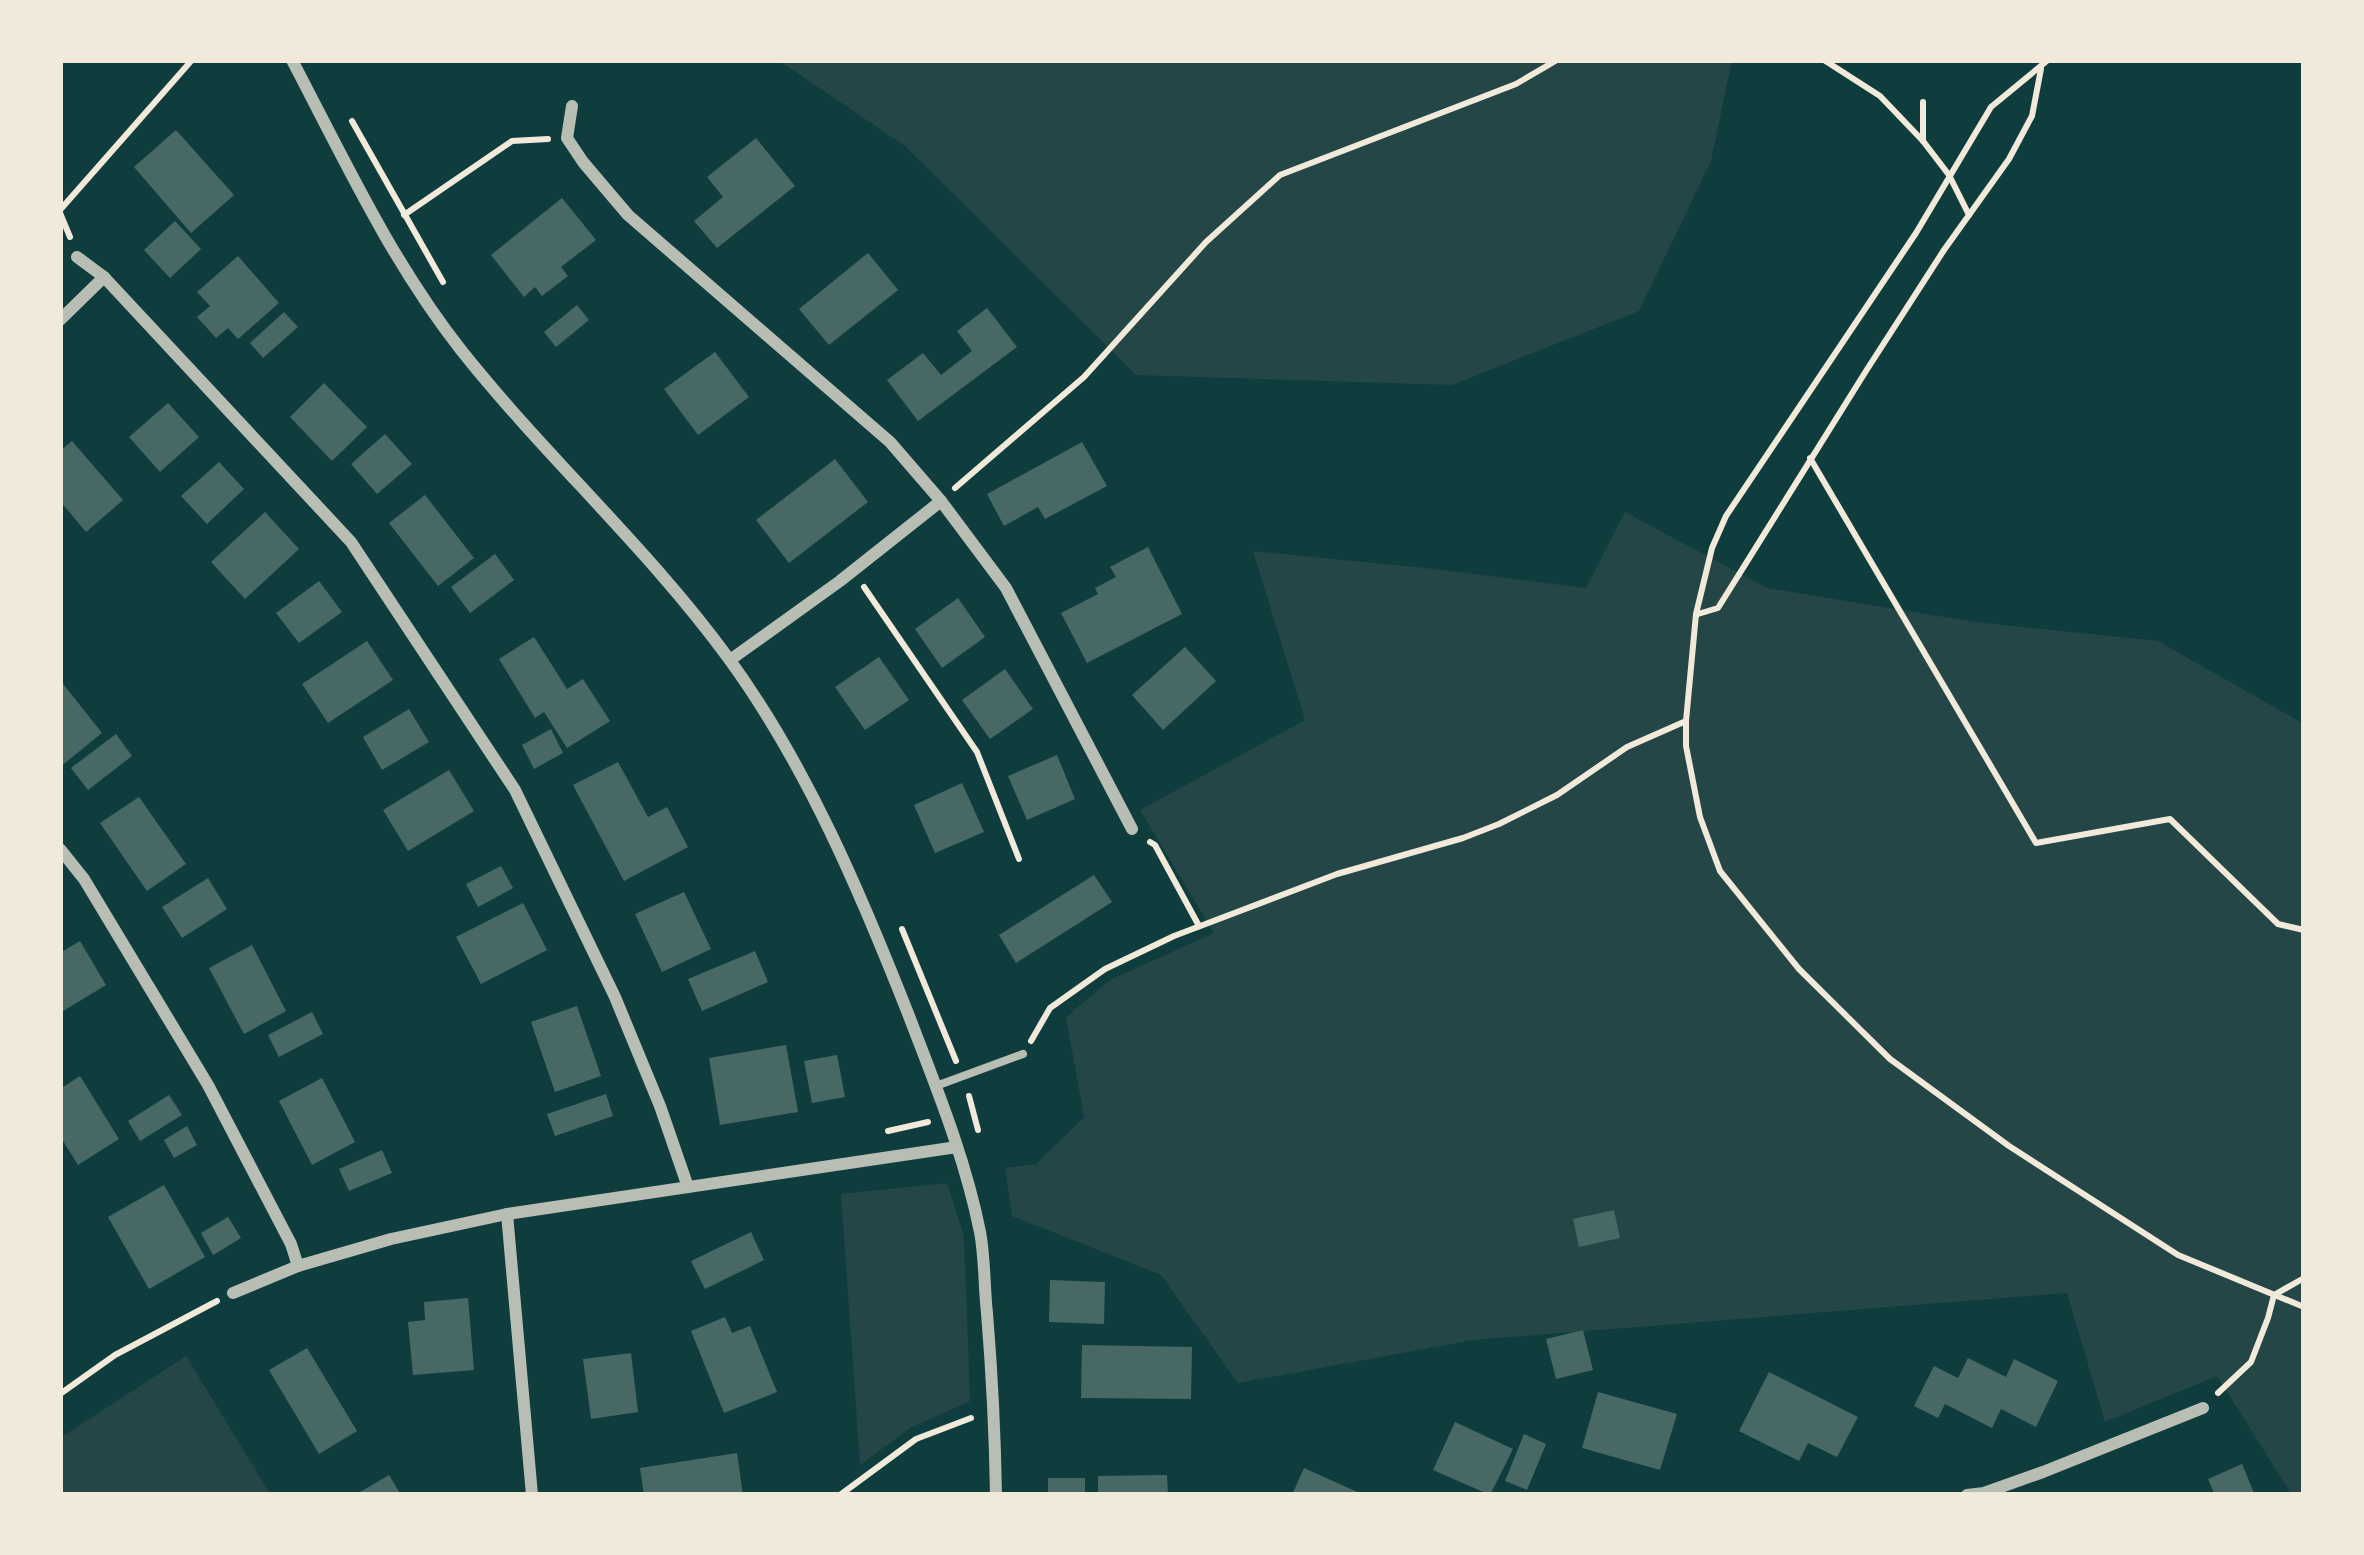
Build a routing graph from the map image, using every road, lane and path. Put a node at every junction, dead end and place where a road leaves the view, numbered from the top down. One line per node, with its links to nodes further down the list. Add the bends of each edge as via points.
1 (192, 60): 12 (path)
2 (292, 60): 15 (street)
3 (1557, 60): 21 (path, via 1516,84 1280,175 1206,242 1084,377)
4 (1824, 60): 10 (path, via 1880,96)
5 (2044, 62): 11 (path, via 1991,107); 14 (path, via 2032,116)
6 (342, 102): 13 (path)
7 (1923, 103): 10 (path)
8 (572, 106): 9 (street)
9 (567, 138): 13 (path, via 512,142); 21 (street, via 628,215 890,442)
10 (1923, 141): 11 (path)
11 (1949, 176): 14 (path); 23 (path, via 1726,516)
12 (60, 210)
13 (404, 214): 15 (path); 18 (path)
14 (1969, 215): 20 (path)
15 (381, 231): 24 (street, via 462,351)
16 (77, 257): 17 (street)
17 (104, 277): 19 (street); 37 (street, via 351,542 515,790 615,997)
18 (452, 296)
19 (60, 320)
20 (1810, 458): 23 (path, via 1718,608); 31 (path, via 2036,843 2170,819 2278,924)
21 (941, 501): 22 (street); 26 (street, via 1006,588)
22 (853, 571): 24 (street); 28 (path, via 977,752)
23 (1696, 614): 25 (path)
24 (730, 661): 34 (street, via 819,811)
25 (1686, 721): 30 (path, via 1499,824); 42 (path, via 1700,817 1720,871 1799,969 1890,1059 2178,1255)
26 (1132, 829): 30 (path, via 1155,845)
27 (60, 849): 39 (street, via 208,1084)
28 (1019, 859)
29 (900, 924): 33 (path)
30 (1198, 926): 32 (path, via 1105,969 1050,1008)
31 (2304, 930)
32 (1023, 1054): 33 (lane)
33 (962, 1077): 34 (lane); 36 (path)
34 (936, 1086): 35 (street)
35 (957, 1147): 37 (street); 46 (street, via 980,1234)
36 (982, 1149)
37 (688, 1186): 38 (street)
38 (507, 1214): 39 (street); 47 (street)
39 (298, 1266): 41 (street)
40 (2304, 1278): 42 (path)
41 (233, 1293): 44 (path)
42 (2274, 1295): 43 (path); 45 (path, via 2252,1362)
43 (2304, 1307)
44 (60, 1394)
45 (2203, 1408): 50 (street)
46 (994, 1409): 48 (path, via 916,1439); 49 (street)
47 (532, 1495)
48 (841, 1495)
49 (996, 1495)
50 (1967, 1495)

